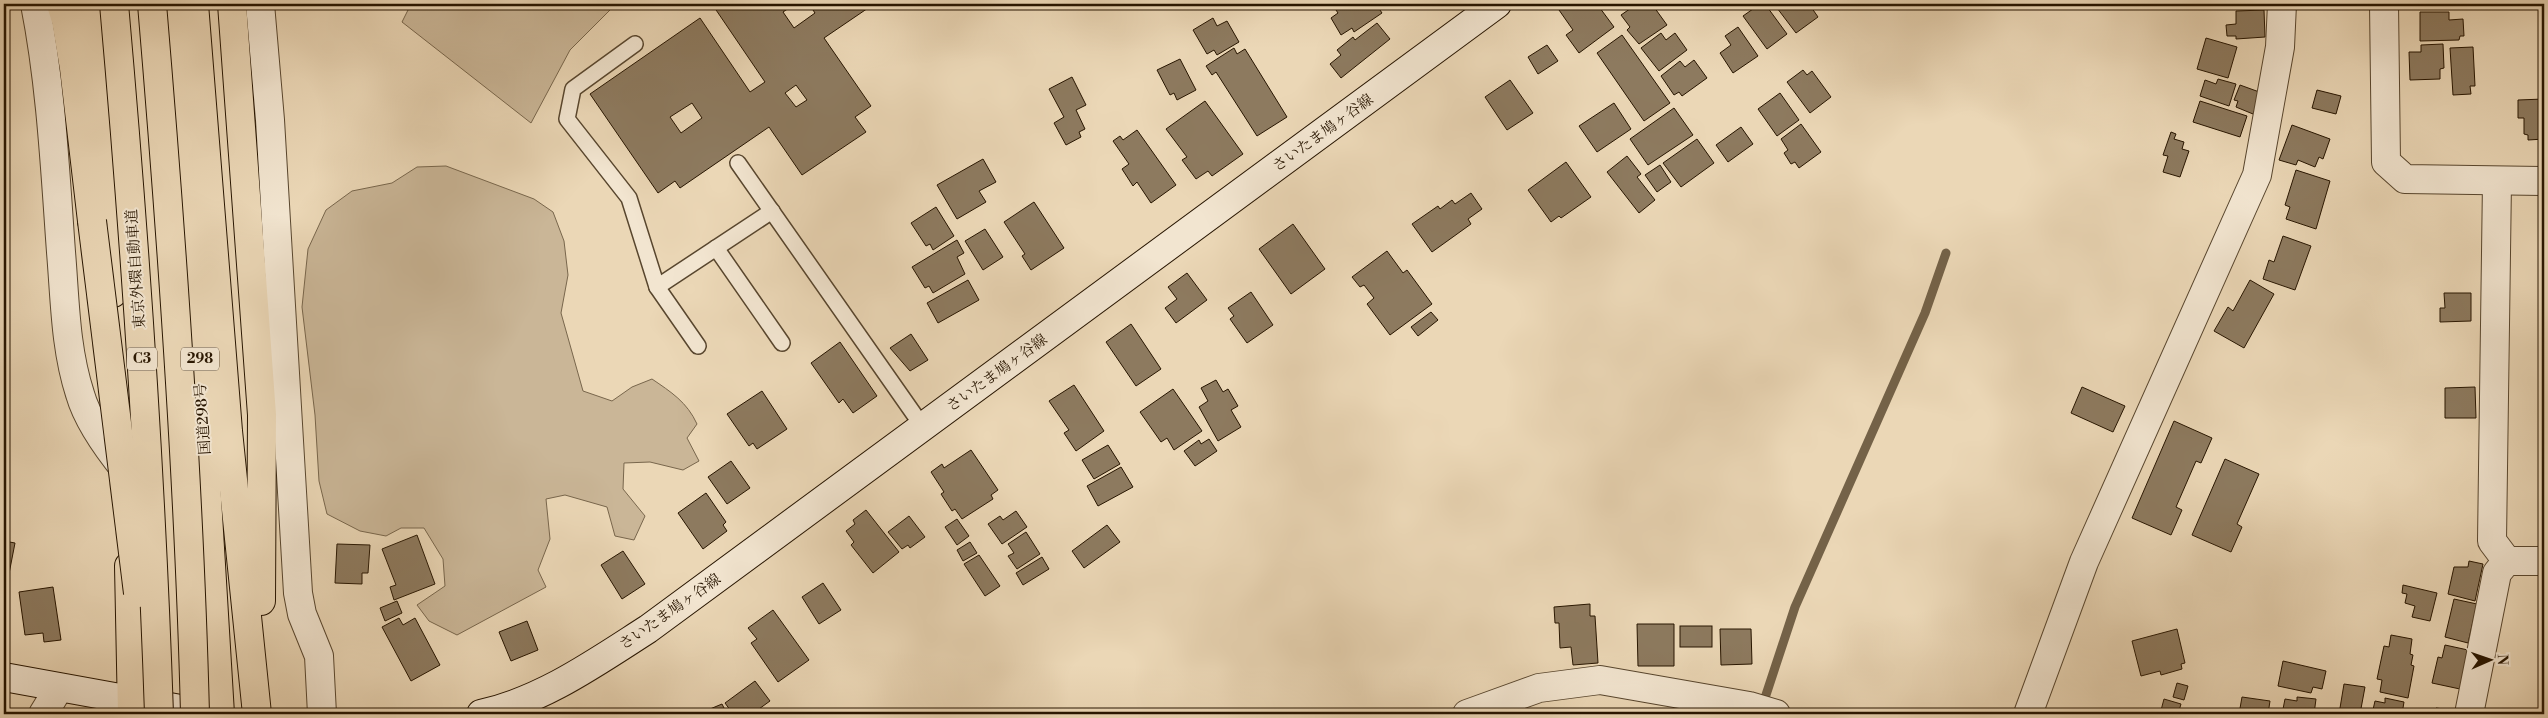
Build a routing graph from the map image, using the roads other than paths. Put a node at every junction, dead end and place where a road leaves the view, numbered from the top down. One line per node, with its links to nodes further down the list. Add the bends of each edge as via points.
1 (35, 4): 24 (street, via 52,120 68,349 80,396 106,446)
2 (90, 4): 20 (highway)
3 (114, 4): 32 (highway, 東京外環自動車道 / C3, bridge, via 134,232 155,586)
4 (152, 4): 33 (highway, C3, bridge, via 171,239 192,583)
5 (174, 4): 35 (highway, 国道298号 / 298, via 188,180)
6 (194, 4): 36 (highway, via 228,431)
7 (232, 4): 36 (highway, via 262,415)
8 (260, 4): 37 (street, via 270,120 298,593 302,614 319,656)
9 (1497, 4): 23 (street, さいたま鳩ヶ谷線)
10 (2282, 4): 40 (street, via 2280,47 2257,175 2084,562)
11 (2384, 4): 15 (street, via 2386,162 2405,179)
12 (67, 8): 20 (highway); 29 (highway, bridge, via 141,618)
13 (635, 44): 19 (lane, via 573,88 567,119 629,198)
14 (738, 163): 17 (lane)
15 (2497, 180): 16 (street); 25 (street, via 2492,541)
16 (2544, 181)
17 (772, 211): 18 (lane); 23 (lane)
18 (716, 248): 19 (lane); 21 (lane)
19 (657, 287): 22 (lane)
20 (114, 304): 24 (highway)
21 (782, 343)
22 (698, 346)
23 (924, 427): 30 (street, さいたま鳩ヶ谷線, via 648,629 567,680)
24 (126, 471): 29 (highway)
25 (2507, 561): 26 (street); 41 (street, via 2497,573)
26 (2544, 561)
27 (4, 677): 28 (street)
28 (60, 701): 29 (street); 31 (street)
29 (139, 710): 34 (street)
30 (489, 713)
31 (43, 714)
32 (159, 714)
33 (195, 714)
34 (208, 714)
35 (220, 714)
36 (259, 714)
37 (322, 714)
38 (1467, 714): 39 (street, via 1539,688 1600,680 1749,706)
39 (1776, 714)
40 (2028, 714)
41 (2469, 714)

